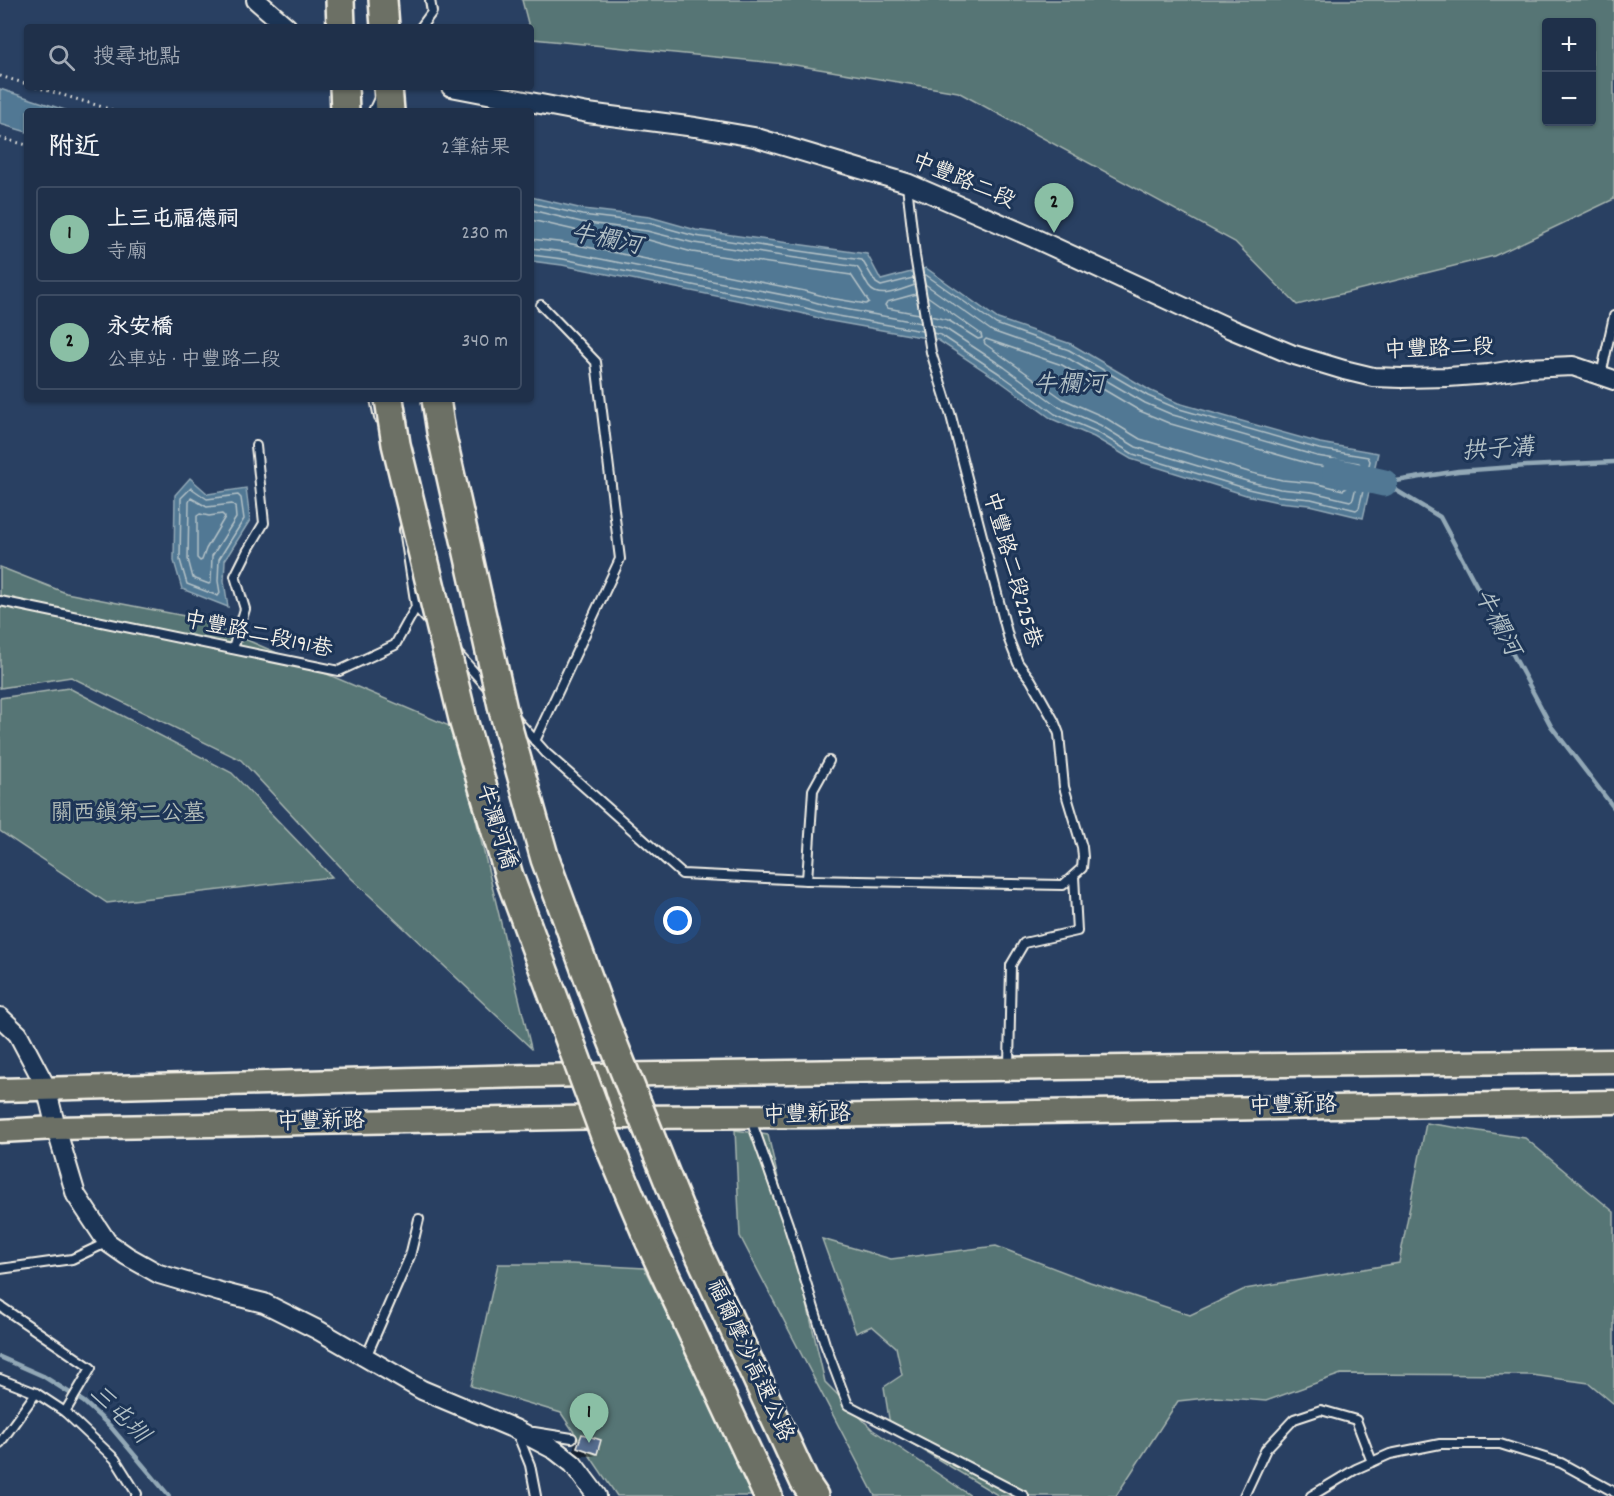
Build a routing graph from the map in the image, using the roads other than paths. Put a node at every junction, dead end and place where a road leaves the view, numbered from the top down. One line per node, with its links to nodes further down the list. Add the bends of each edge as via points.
1 (256, 0): 5 (street)
2 (340, 0): 6 (highway)
3 (383, 0): 7 (highway)
4 (430, 0): 8 (lane, via 432,12)
5 (284, 24)
6 (341, 24)
7 (385, 24)
8 (424, 24)
9 (344, 90): 13 (highway)
10 (384, 90): 14 (lane)
11 (386, 90): 15 (highway)
12 (467, 90): 16 (street, 中豐路二段, via 588,113 753,137)
13 (345, 108)
14 (375, 108)
15 (390, 108)
16 (907, 183): 19 (street, 中豐路二段, via 1231,329 1291,354 1344,370 1402,378 1573,366); 29 (lane, 中豐路二段225巷, via 931,352 1009,640 1059,735 1064,787 1082,847 1082,868)
17 (541, 305): 27 (lane, via 596,362 620,559)
18 (1614, 316): 19 (lane)
19 (1608, 377)
20 (436, 402): 43 (highway, 牛瀾河橋, bridge, via 503,710 546,859 603,1018)
21 (384, 410): 44 (highway, 牛瀾河橋, bridge, via 396,444 464,723 509,876 605,1136)
22 (256, 446): 26 (lane, via 264,523 235,576 245,609)
23 (402, 521): 25 (lane)
24 (0, 601): 26 (lane, 中豐路二段191巷)
25 (416, 607): 26 (lane, 中豐路二段191巷, via 395,645 339,671); 27 (lane)
26 (233, 649)
27 (535, 741): 30 (lane, via 682,874)
28 (829, 761): 30 (lane, via 813,790)
29 (1074, 876): 30 (lane, via 1063,885); 33 (lane, via 1077,931 1024,943 1011,965)
30 (807, 880)
31 (0, 1017): 35 (street, via 18,1034)
32 (1614, 1061): 33 (main road, 中豐新路)
33 (1009, 1069): 34 (main road, 中豐新路)
34 (613, 1075): 35 (main road, 中豐新路); 38 (main road)
35 (46, 1087): 36 (main road, 中豐新路); 40 (street)
36 (0, 1090)
37 (1614, 1102): 39 (main road, 中豐新路)
38 (626, 1117): 39 (main road, 中豐新路); 40 (main road, 中豐新路)
39 (750, 1117): 62 (lane, via 848,1405)
40 (56, 1128): 41 (main road, 中豐新路); 45 (street, via 76,1195)
41 (0, 1131)
42 (419, 1219): 48 (lane, via 410,1256)
43 (686, 1225): 61 (highway, 福爾摩沙高速公路)
44 (649, 1240): 60 (highway, 福爾摩沙高速公路)
45 (107, 1242): 46 (lane, via 72,1259); 48 (street, via 159,1274 264,1303)
46 (0, 1269)
47 (0, 1306): 51 (lane, via 90,1368)
48 (366, 1358): 52 (street, via 422,1390)
49 (0, 1379): 50 (lane)
50 (36, 1393): 51 (lane); 54 (lane)
51 (65, 1412): 57 (lane, via 115,1459)
52 (515, 1428): 53 (lane); 58 (lane, via 530,1465); 59 (street, via 573,1464)
53 (572, 1438)
54 (0, 1443)
55 (1372, 1462): 56 (lane, via 1390,1454 1440,1444 1500,1444 1561,1463); 63 (lane, via 1356,1420 1321,1410 1294,1419 1266,1449); 64 (lane)
56 (1614, 1492)
57 (136, 1496)
58 (536, 1496)
59 (597, 1496)
60 (768, 1496)
61 (813, 1496)
62 (1024, 1496)
63 (1244, 1496)
64 (1311, 1496)

